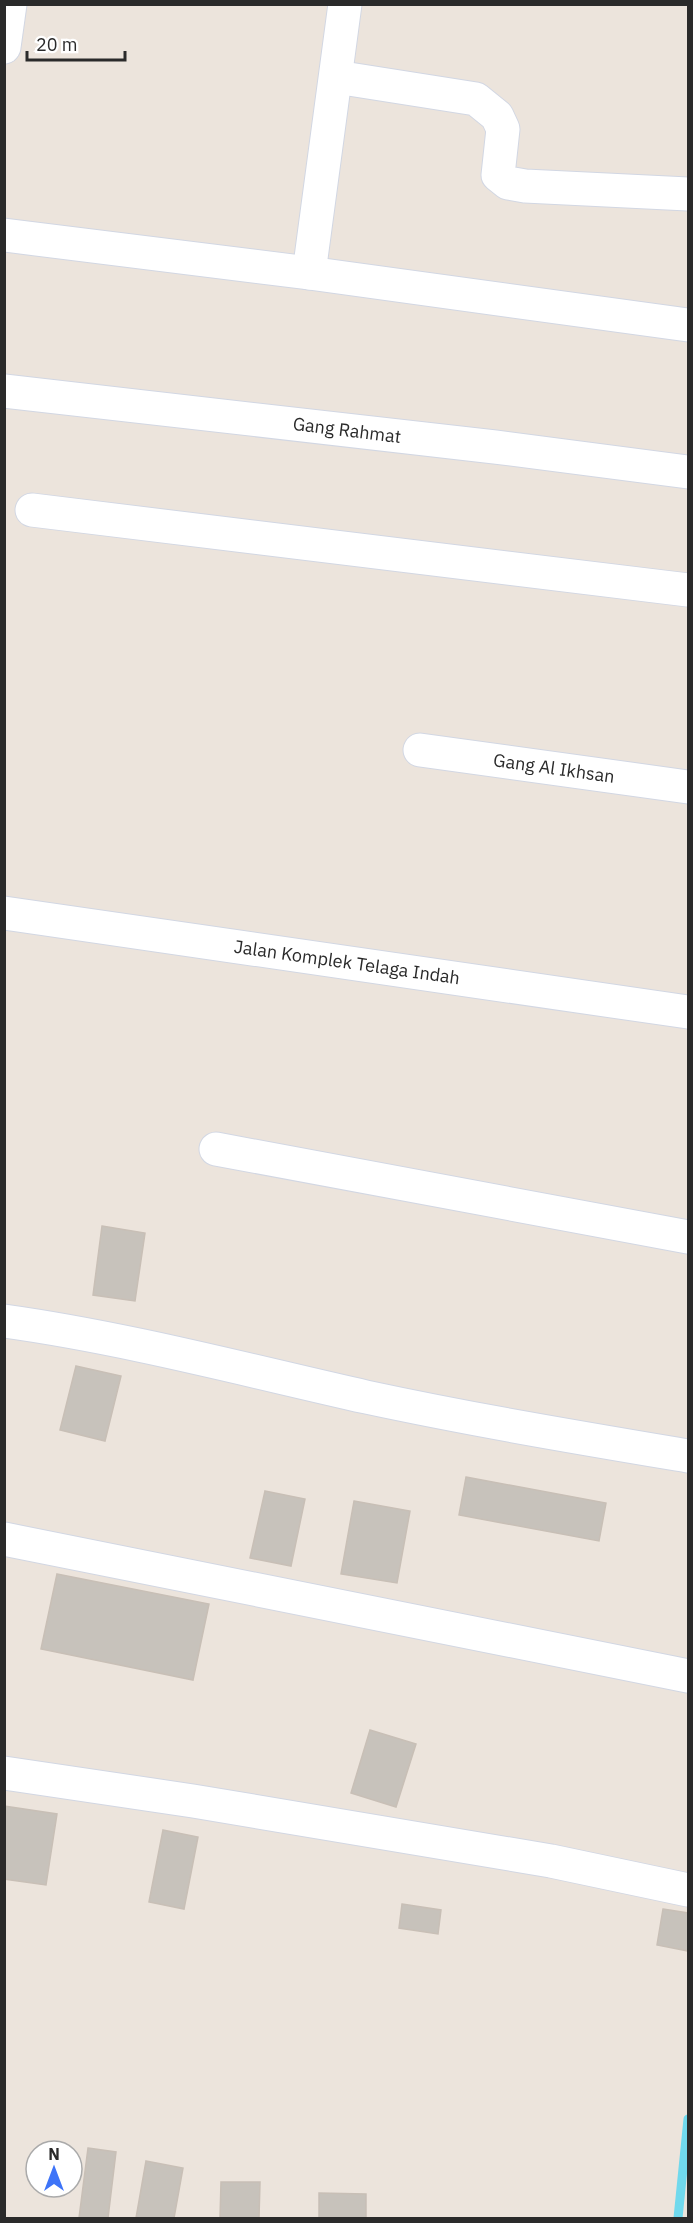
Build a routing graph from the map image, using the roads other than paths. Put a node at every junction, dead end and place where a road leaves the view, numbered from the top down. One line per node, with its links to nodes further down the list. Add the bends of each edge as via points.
1 (10, 4): 3 (street)
2 (345, 4): 4 (street)
3 (4, 47)
4 (336, 77): 5 (street, via 476,99 497,116 503,129 498,175 508,183); 7 (street)
5 (688, 194)
6 (4, 235): 7 (street)
7 (309, 273): 8 (street)
8 (688, 325)
9 (4, 391): 10 (street, Gang Rahmat)
10 (688, 472)
11 (32, 510): 12 (street)
12 (688, 590)
13 (420, 750): 14 (street, Gang Al Ikhsan)
14 (688, 787)
15 (4, 913): 16 (street, Jalan Komplek Telaga Indah)
16 (688, 1012)
17 (216, 1149): 18 (street)
18 (688, 1237)
19 (4, 1320): 20 (street, via 536,1431)
20 (688, 1456)
21 (4, 1539): 22 (street)
22 (688, 1676)
23 (4, 1773): 24 (street, via 551,1861)
24 (688, 1890)

